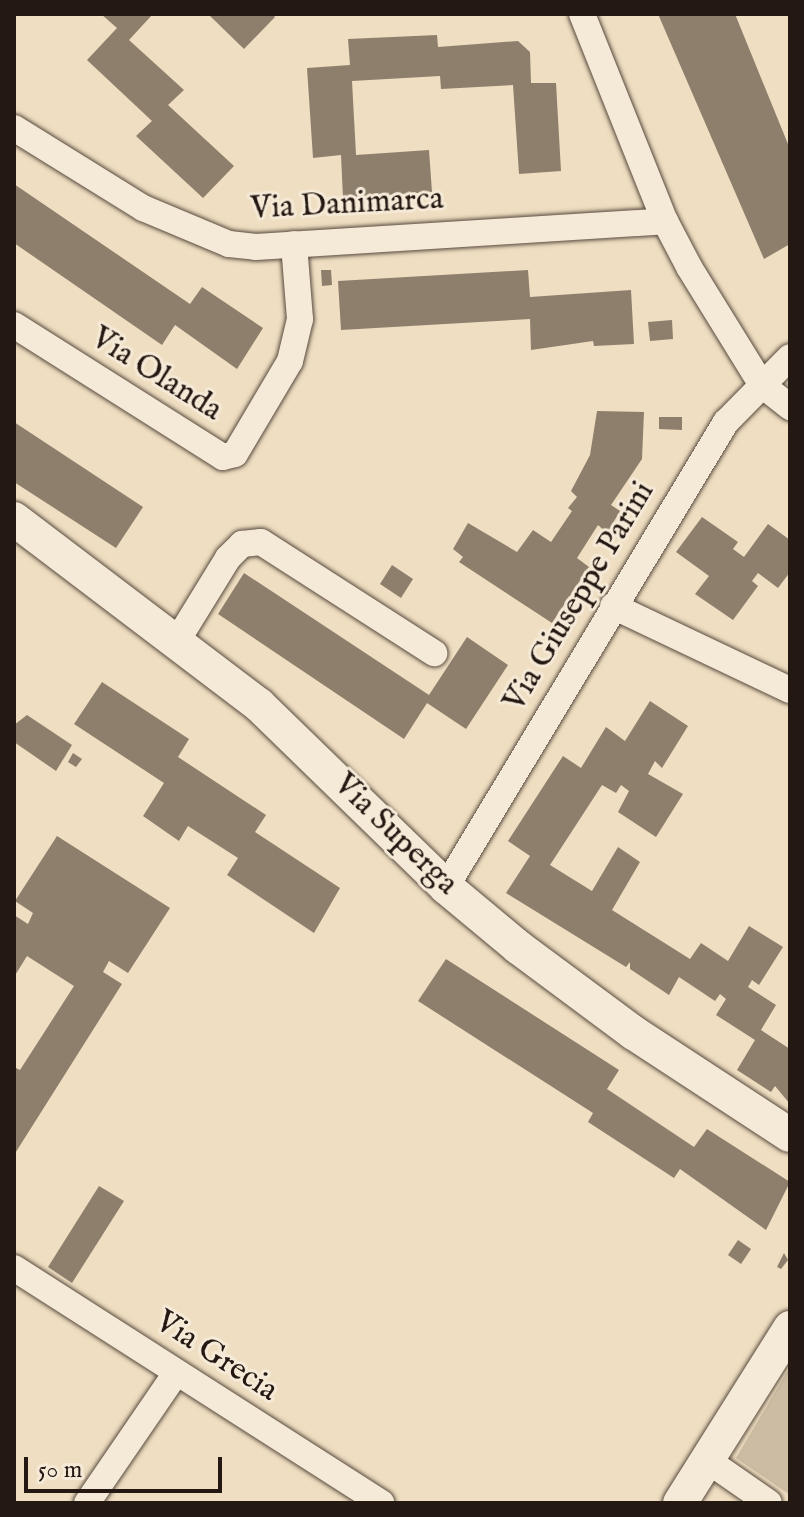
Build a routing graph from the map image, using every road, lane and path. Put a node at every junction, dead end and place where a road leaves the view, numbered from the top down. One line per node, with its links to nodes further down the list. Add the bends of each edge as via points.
1 (582, 14): 3 (street)
2 (14, 128): 4 (street, Via Danimarca, via 191,232 229,244)
3 (665, 221): 4 (street, Via Danimarca); 7 (street)
4 (294, 244): 5 (street, Via Olanda, via 300,319 290,361 235,454 223,457)
5 (14, 325)
6 (790, 357): 7 (street, Via Giuseppe Parini)
7 (762, 385): 8 (street); 10 (street, Via Giuseppe Parini, via 726,422)
8 (790, 407)
9 (14, 519): 11 (street, Via Superga)
10 (613, 606): 13 (street); 14 (street, Via Giuseppe Parini)
11 (177, 641): 12 (street, via 228,558 242,544 261,542); 14 (street, Via Superga, via 259,705)
12 (434, 653)
13 (790, 690)
14 (446, 887): 15 (street, Via Superga, via 634,1033)
15 (790, 1134)
16 (14, 1268): 18 (street, Via Grecia)
17 (790, 1328): 19 (street)
18 (176, 1373): 20 (street); 21 (street, Via Grecia)
19 (707, 1460): 22 (street); 23 (street)
20 (87, 1503)
21 (381, 1503)
22 (680, 1503)
23 (769, 1503)

